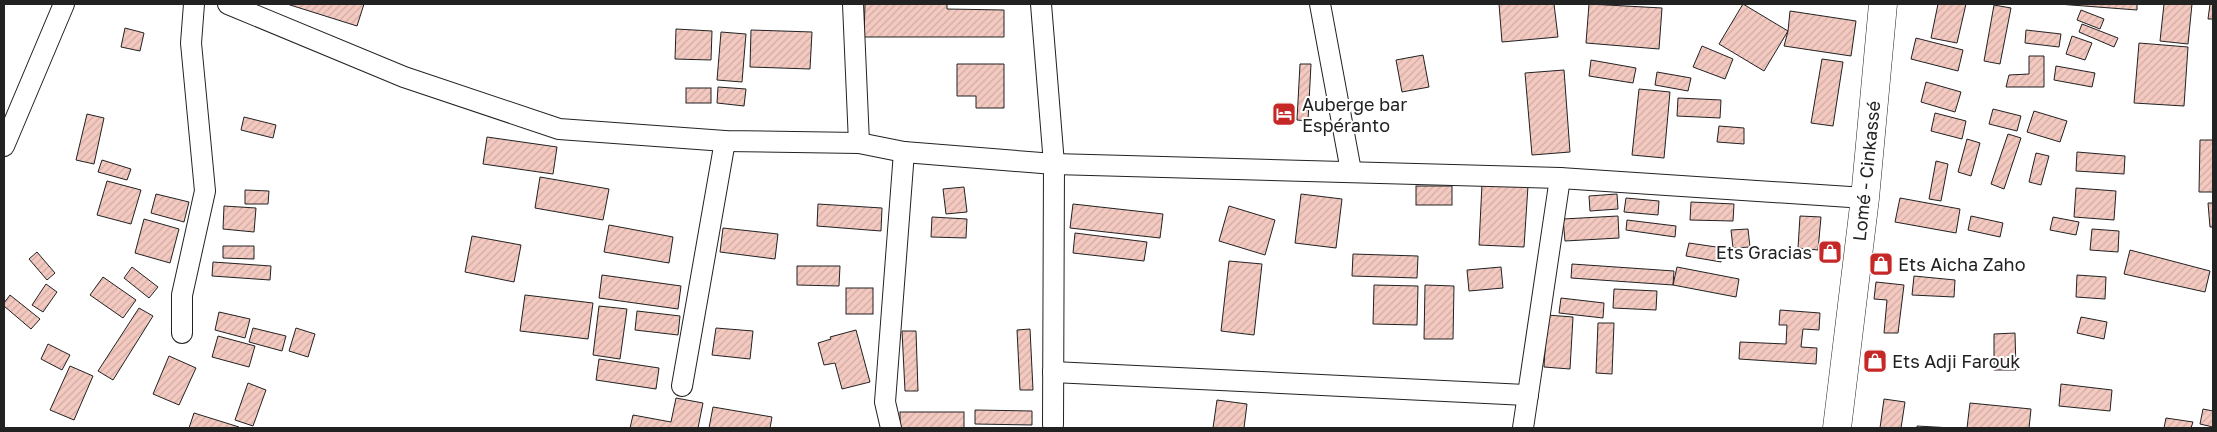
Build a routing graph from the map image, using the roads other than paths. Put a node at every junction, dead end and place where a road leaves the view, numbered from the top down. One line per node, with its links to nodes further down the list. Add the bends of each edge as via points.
1 (64, 4): 10 (street)
2 (194, 4): 16 (street, via 191,43 205,191 182,295)
3 (228, 4): 8 (street, via 404,77 559,129)
4 (853, 4): 9 (street)
5 (1041, 4): 12 (street)
6 (1320, 4): 13 (street)
7 (1883, 4): 15 (highway, Lomé - Cinkassé)
8 (725, 141): 9 (street); 18 (street)
9 (859, 144): 11 (street)
10 (4, 146)
11 (904, 152): 12 (street); 21 (street, via 885,402)
12 (1054, 164): 13 (street); 17 (street)
13 (1351, 171): 14 (street)
14 (1560, 178): 15 (street); 19 (street)
15 (1865, 198): 23 (highway, Lomé - Cinkassé)
16 (182, 333)
17 (1053, 372): 19 (street); 20 (street)
18 (682, 386)
19 (1528, 395): 22 (street)
20 (1053, 425)
21 (891, 428)
22 (1523, 428)
23 (1837, 428)

